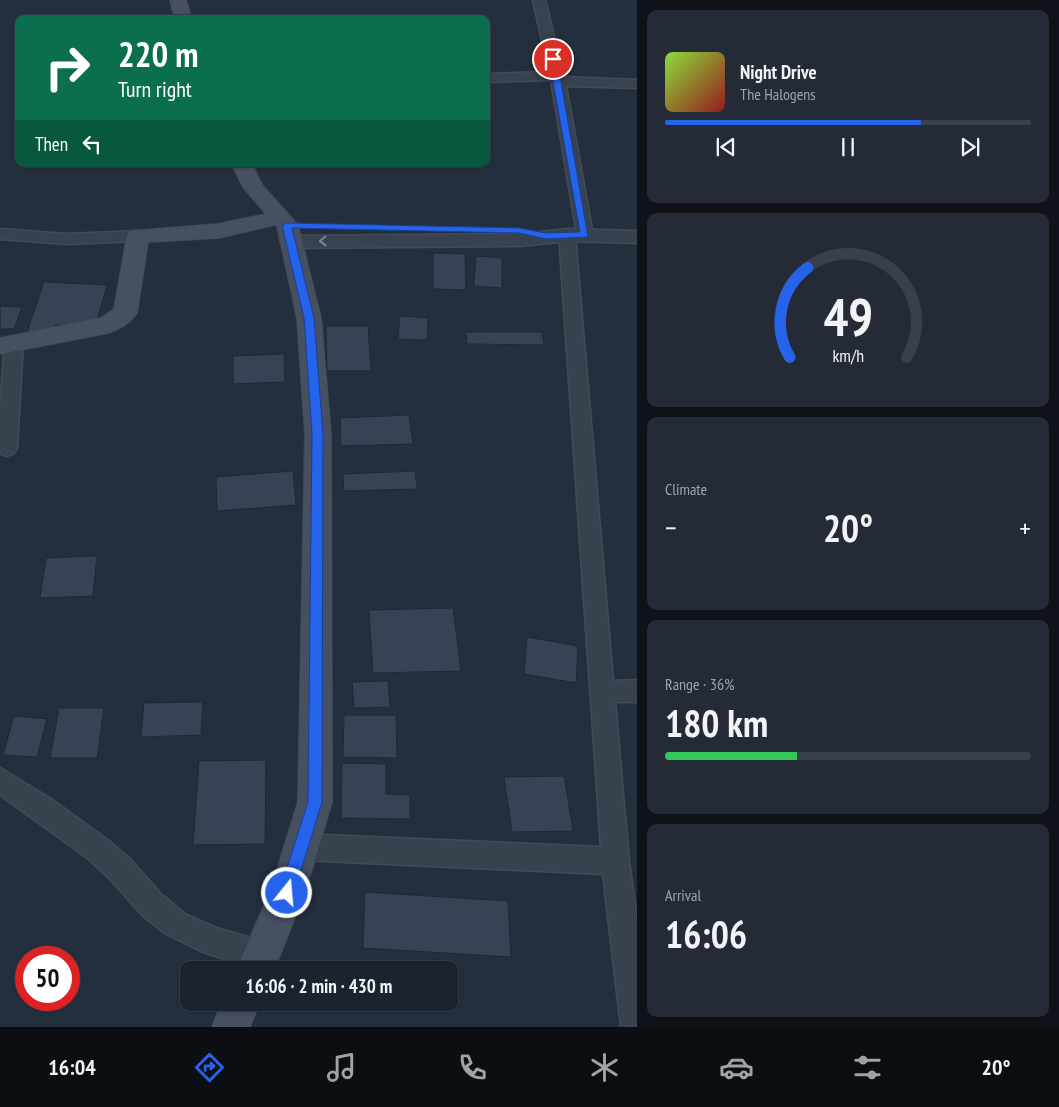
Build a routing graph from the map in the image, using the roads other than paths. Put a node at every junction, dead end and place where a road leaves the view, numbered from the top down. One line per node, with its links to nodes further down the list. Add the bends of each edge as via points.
1 (178, 0): 3 (main road)
2 (539, 0): 5 (street)
3 (183, 15)
4 (490, 78): 5 (street)
5 (558, 78): 6 (street); 10 (street)
6 (636, 84)
7 (243, 167): 8 (main road, via 253,187)
8 (286, 228): 10 (street, via 521,240); 11 (main road); 18 (main road, via 309,318 318,434 315,802)
9 (0, 234): 11 (street, via 67,239)
10 (566, 235): 12 (street); 16 (street)
11 (138, 236): 13 (main road, via 125,313 118,319 108,325)
12 (636, 236)
13 (7, 344): 14 (street)
14 (7, 448)
15 (636, 691): 16 (street)
16 (601, 692): 19 (street)
17 (0, 780): 20 (street, via 123,870 153,906 191,932)
18 (301, 847): 19 (street); 21 (main road, via 287,893)
19 (623, 879): 24 (street)
20 (256, 961)
21 (258, 961)
22 (238, 1011): 23 (main road)
23 (231, 1027)
24 (636, 1027)

